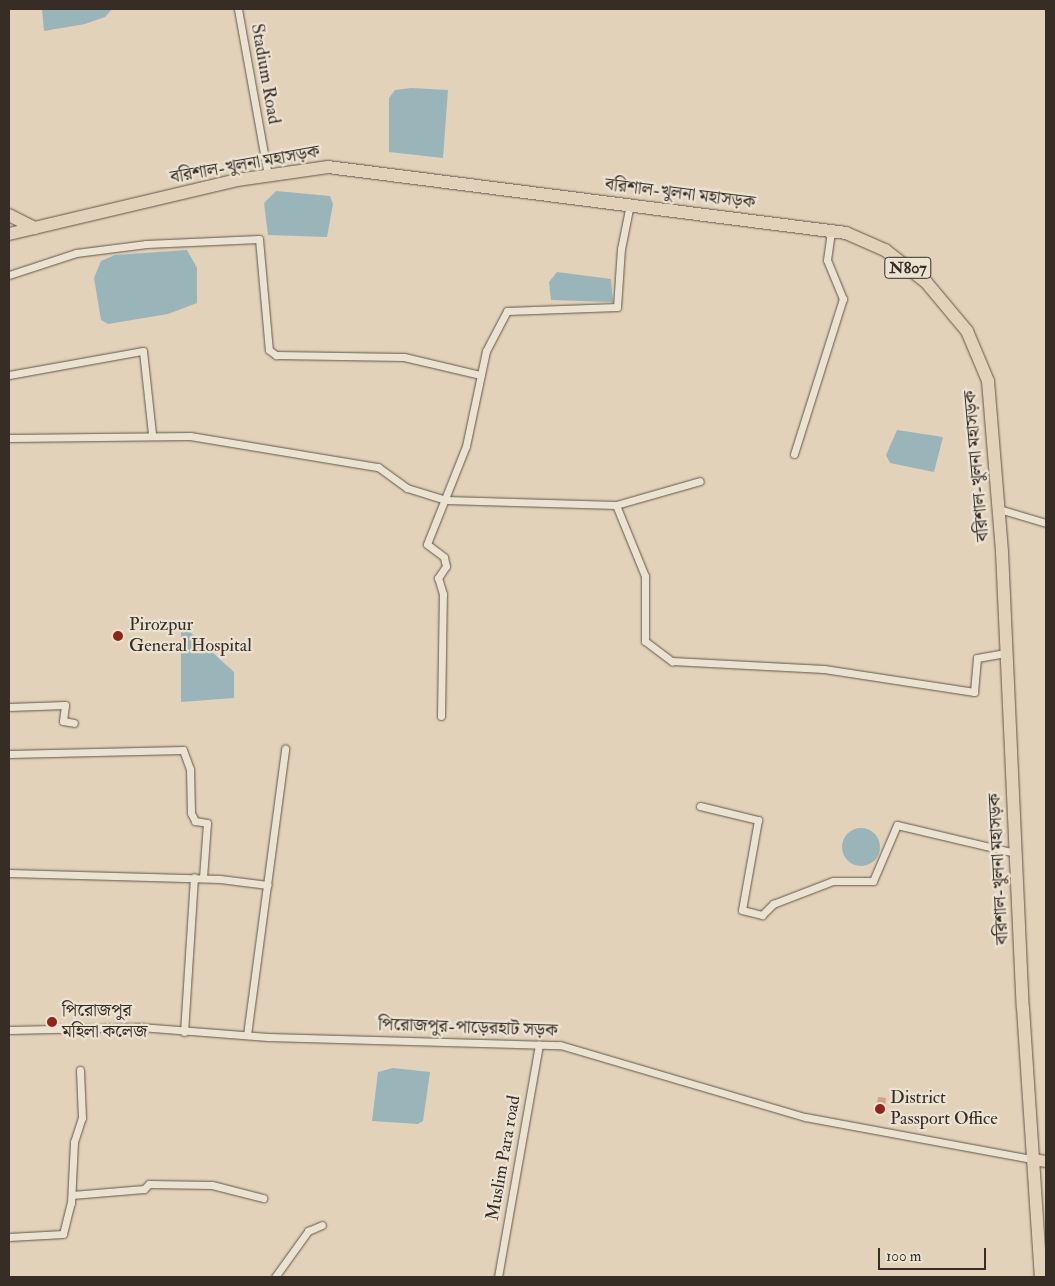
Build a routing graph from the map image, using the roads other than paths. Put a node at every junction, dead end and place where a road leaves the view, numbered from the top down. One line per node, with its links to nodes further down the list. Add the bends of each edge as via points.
1 (238, 9): 2 (street, Stadium Road)
2 (268, 174): 3 (highway, বরিশাল-খুলনা মহাসড়ক / N807, via 328,166); 5 (highway, বরিশাল-খুলনা মহাসড়ক / N807)
3 (630, 204): 6 (highway, বরিশাল-খুলনা মহাসড়ক / N807); 10 (street, via 621,249 618,307 507,311 493,330)
4 (9, 215): 5 (highway)
5 (35, 228): 7 (highway, বরিশাল-খুলনা মহাসড়ক / N807)
6 (831, 231): 13 (street, via 827,260 842,300); 17 (highway, বরিশাল-খুলনা মহাসড়ক / N807, via 885,250 926,282 967,331 988,381)
7 (9, 234)
8 (9, 275): 10 (street, via 76,253 146,244 259,239 269,350 276,355 404,357)
9 (9, 375): 11 (street, via 143,351)
10 (481, 375): 15 (street, via 474,419)
11 (152, 434): 12 (street); 15 (street, via 198,437 378,467 407,488)
12 (9, 438)
13 (794, 454)
14 (700, 481): 16 (street)
15 (446, 500): 16 (street); 21 (street, via 427,544 444,557 446,566 438,578 443,594)
16 (616, 505): 19 (street, via 645,576 645,641 672,662 824,669 974,692 977,658)
17 (999, 509): 18 (street); 19 (highway, বরিশাল-খুলনা মহাসড়ক / N807)
18 (1046, 523)
19 (1006, 653): 26 (highway, বরিশাল-খুলনা মহাসড়ক / N807)
20 (9, 707): 22 (street, via 65,705 63,721)
21 (441, 716)
22 (74, 723)
23 (285, 748): 30 (street)
24 (9, 754): 29 (street, via 183,750 190,768 189,808 195,821 207,823)
25 (700, 806): 26 (street, via 758,820 742,910 762,914 773,904 833,881 873,881 897,825)
26 (1015, 854): 36 (highway, বরিশাল-খুলনা মহাসড়ক / N807)
27 (9, 872): 28 (street)
28 (194, 878): 29 (street); 32 (street)
29 (203, 878): 30 (street)
30 (268, 885): 33 (street)
31 (9, 1030): 32 (street, পিরোজপুর-পাড়েরহাট সড়ক, via 140,1027)
32 (184, 1032): 33 (street, পিরোজপুর-পাড়েরহাট সড়ক)
33 (247, 1035): 34 (street, পিরোজপুর-পাড়েরহাট সড়ক)
34 (540, 1045): 36 (street, পিরোজপুর-পাড়েরহাট সড়ক, via 568,1048 805,1117); 43 (street, Muslim Para road)
35 (80, 1070): 38 (street, via 82,1118 74,1142)
36 (1032, 1159): 37 (main road); 44 (highway, বরিশাল-খুলনা মহাসড়ক / N807)
37 (1046, 1161)
38 (72, 1195): 39 (street, via 144,1189 149,1184 194,1184); 41 (street, via 59,1238)
39 (263, 1198)
40 (322, 1226): 42 (street, via 308,1231)
41 (9, 1237)
42 (275, 1277)
43 (498, 1277)
44 (1041, 1277)

